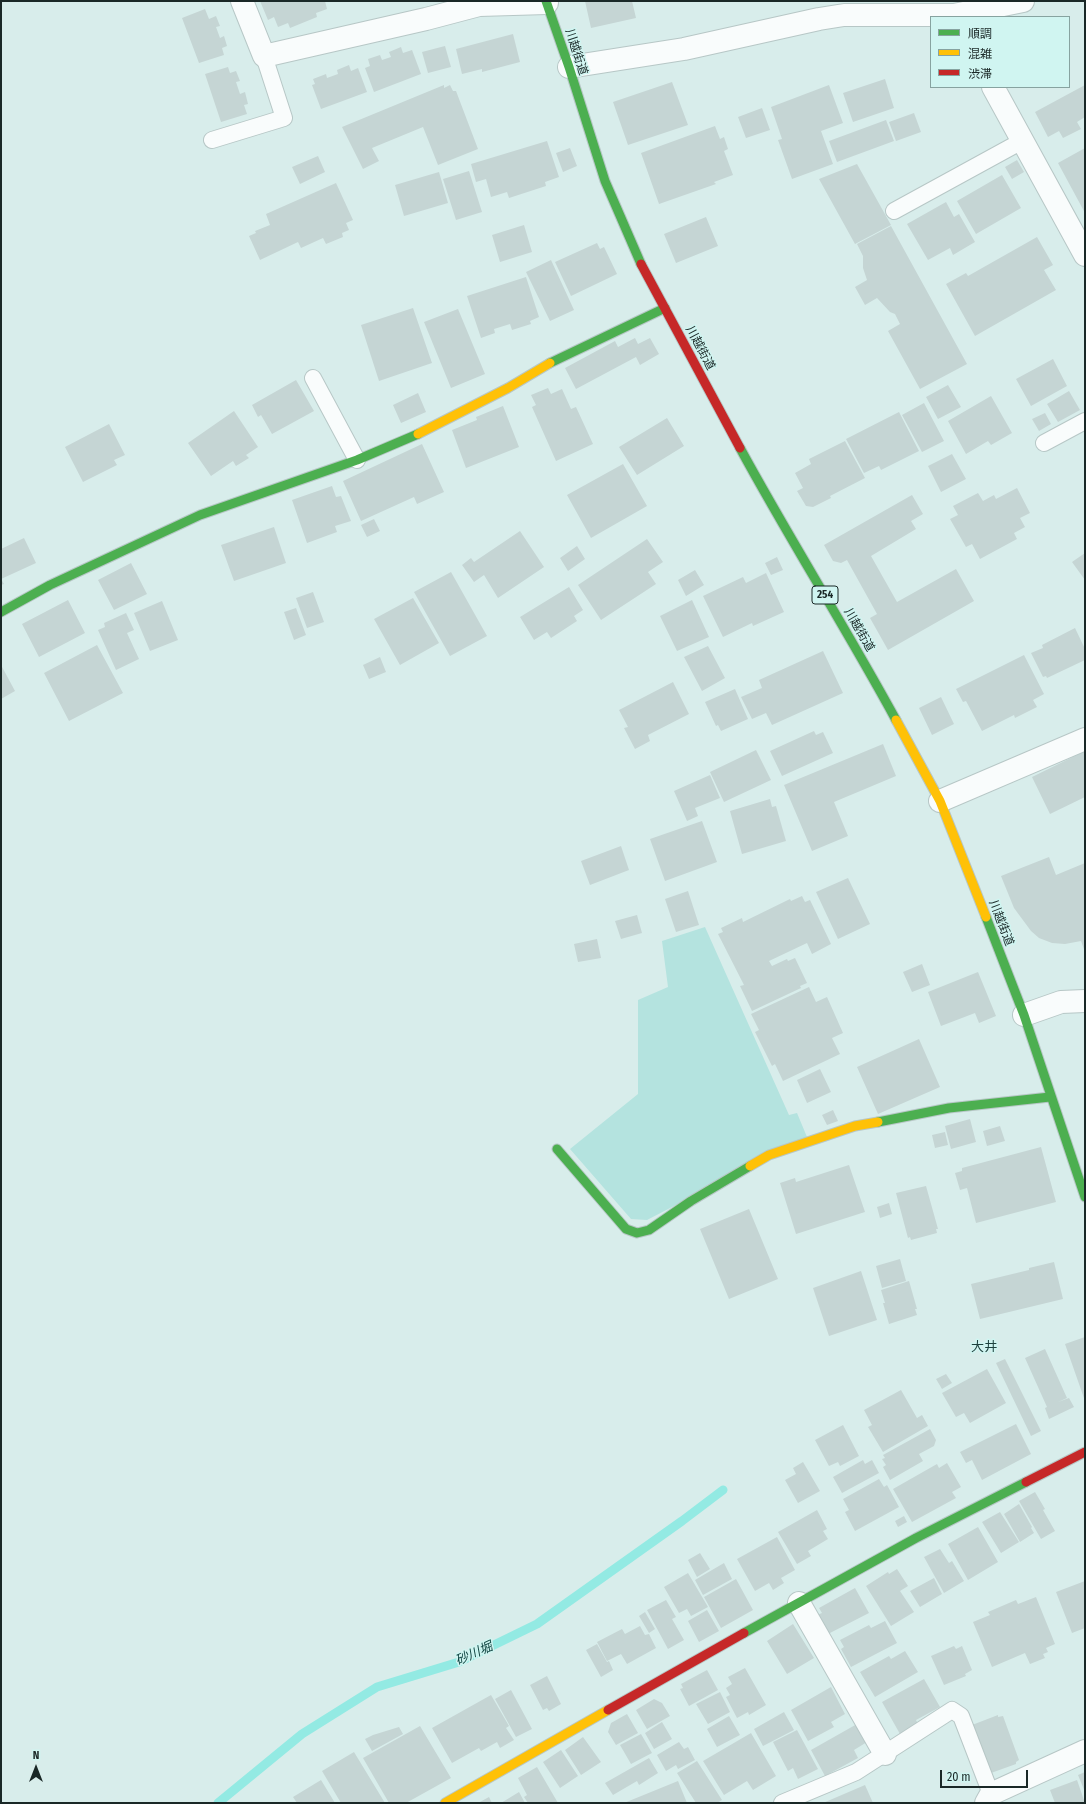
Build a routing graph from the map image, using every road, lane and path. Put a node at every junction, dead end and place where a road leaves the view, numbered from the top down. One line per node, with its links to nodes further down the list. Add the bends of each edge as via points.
1 (242, 1): 5 (street)
2 (1023, 1): 4 (street)
3 (547, 2): 5 (street, via 479,5); 6 (main road, 川越街道 / 254)
4 (951, 11): 6 (street, via 844,15 684,49)
5 (264, 56): 8 (lane, via 284,118)
6 (569, 67): 12 (main road, 川越街道 / 254, via 605,181 638,259)
7 (994, 88): 9 (street)
8 (212, 140)
9 (1022, 141): 10 (lane); 11 (street)
10 (894, 212)
11 (1085, 255)
12 (665, 308): 16 (main road, via 549,363 508,388 420,433); 19 (main road, 川越街道 / 254, via 769,501 859,652)
13 (313, 378): 16 (lane)
14 (1085, 420): 15 (lane)
15 (1044, 443)
16 (357, 460): 17 (main road, via 200,515 50,585)
17 (1, 612)
18 (1085, 738): 19 (street)
19 (940, 801): 21 (main road, 川越街道 / 254)
20 (1085, 1001): 21 (street, via 1061,1002)
21 (1024, 1015): 22 (main road, 川越街道 / 254)
22 (1050, 1097): 23 (main road, via 949,1108 855,1126 769,1155 648,1230 637,1233 626,1229); 24 (main road, 川越街道 / 254)
23 (558, 1149)
24 (1085, 1197)
25 (1085, 1452): 26 (main road, via 916,1538)
26 (799, 1603): 28 (street); 30 (main road)
27 (1085, 1751): 29 (street)
28 (885, 1754): 29 (lane, via 952,1710 961,1716); 31 (lane, via 856,1772)
29 (988, 1799)
30 (445, 1803)
31 (782, 1803)

